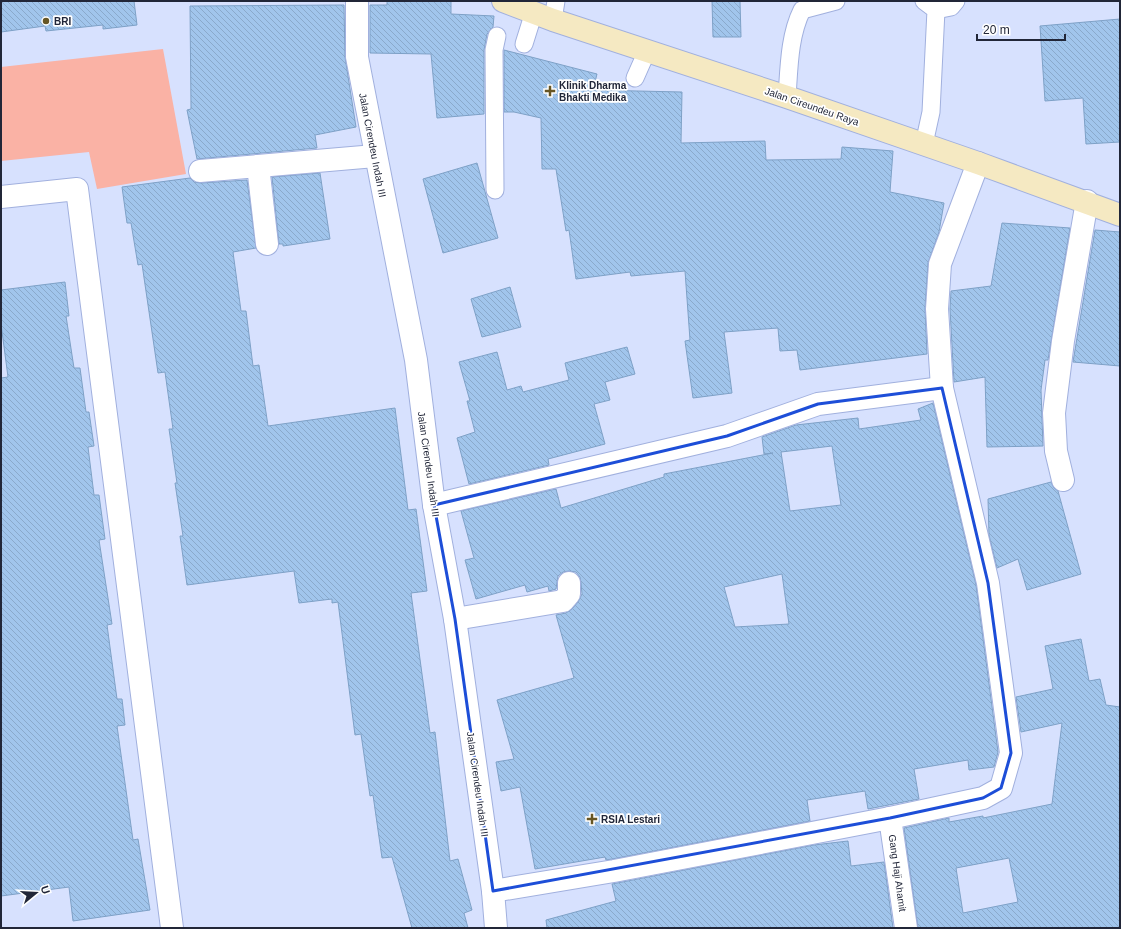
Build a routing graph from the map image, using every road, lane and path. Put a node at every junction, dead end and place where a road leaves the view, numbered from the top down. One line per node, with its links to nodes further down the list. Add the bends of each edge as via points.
1 (357, 1): 13 (street, Jalan Cirendeu Indah III, via 357,58)
2 (503, 1): 6 (main road, Jalan Cireundeu Raya)
3 (836, 1): 11 (lane, via 802,10 796,22 788,71)
4 (956, 1): 5 (lane, via 951,7)
5 (930, 6): 12 (lane, via 931,112)
6 (548, 11): 8 (lane); 9 (main road, Jalan Cireundeu Raya)
7 (497, 36): 17 (lane, via 494,50)
8 (524, 44)
9 (647, 51): 10 (lane); 11 (main road, Jalan Cireundeu Raya)
10 (635, 78)
11 (787, 97): 12 (main road, Jalan Cireundeu Raya)
12 (924, 144): 14 (main road, Jalan Cireundeu Raya)
13 (375, 156): 15 (street); 24 (street, Jalan Cirendeu Indah III, via 416,360)
14 (978, 163): 19 (main road, Jalan Cireundeu Raya); 22 (street, via 940,264 937,309)
15 (258, 166): 16 (street); 21 (street)
16 (200, 171)
17 (495, 190)
18 (1, 197): 29 (street, via 77,188)
19 (1087, 202): 20 (main road, Jalan Cireundeu Raya); 23 (street, via 1063,341 1054,413 1056,451)
20 (1120, 215)
21 (267, 244)
22 (942, 388): 24 (street, via 818,404 727,436); 27 (street, via 988,583 1011,753 1001,788 983,798)
23 (1063, 480)
24 (434, 505): 26 (street, Jalan Cirendeu Indah III)
25 (569, 583): 26 (street, via 569,594 564,602)
26 (455, 619): 28 (street, Jalan Cirendeu Indah III)
27 (890, 818): 28 (street, via 614,871); 31 (street, Gang Haji Ahamit)
28 (493, 891): 30 (street, Jalan Cirendeu Indah III)
29 (172, 928)
30 (496, 928)
31 (906, 928)

